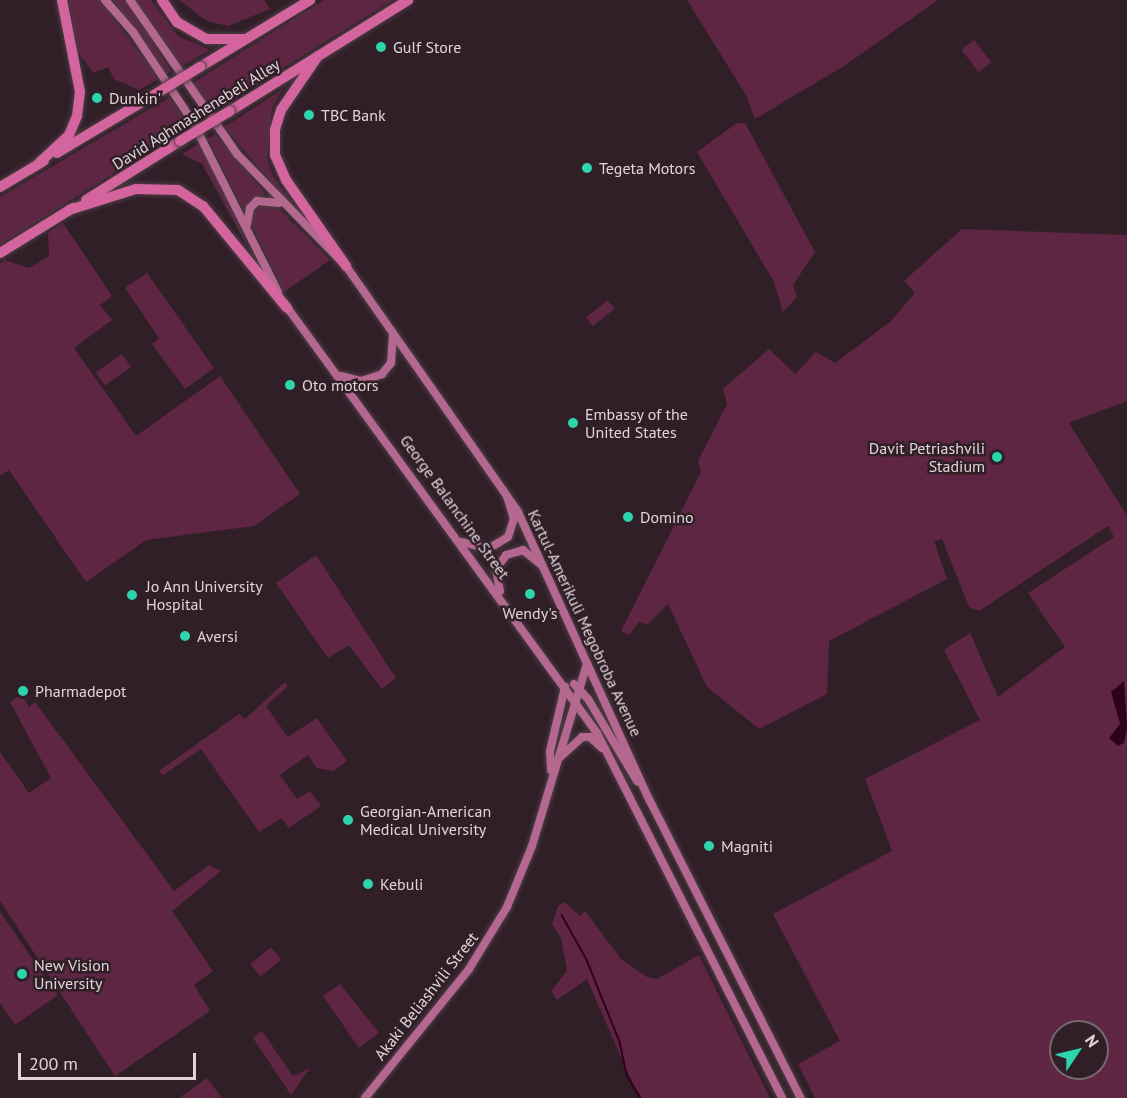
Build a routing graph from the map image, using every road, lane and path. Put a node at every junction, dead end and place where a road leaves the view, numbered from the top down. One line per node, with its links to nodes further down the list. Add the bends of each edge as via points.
1 (62, 0): 9 (highway, via 80,92 77,116 69,135)
2 (105, 0): 13 (main road, George Balanchine Street, via 164,79 223,177)
3 (130, 0): 11 (main road, via 237,154)
4 (162, 0): 7 (highway, via 177,22 207,39)
5 (310, 0): 7 (highway)
6 (408, 0): 8 (highway, David Aghmashenebeli Alley)
7 (246, 39): 9 (highway, bridge)
8 (318, 56): 12 (highway, David Aghmashenebeli Alley, bridge); 15 (highway, via 281,110 275,130 275,155 286,180)
9 (39, 164): 10 (highway)
10 (0, 187)
11 (282, 204): 13 (main road, via 267,199 253,204); 15 (main road)
12 (69, 210): 14 (highway, David Aghmashenebeli Alley); 16 (highway, via 136,189 178,190 203,206)
13 (247, 230): 16 (main road, George Balanchine Street)
14 (0, 254)
15 (346, 266): 17 (main road, Kartul-Amerikuli Megobroba Avenue)
16 (287, 308): 18 (main road, George Balanchine Street)
17 (393, 333): 18 (main road, via 391,363 382,374 356,381); 19 (main road, Kartul-Amerikuli Megobroba Avenue)
18 (338, 375): 20 (main road, George Balanchine Street)
19 (507, 495): 20 (main road, via 514,519 508,537 488,549); 21 (main road, Kartul-Amerikuli Megobroba Avenue)
20 (462, 542): 22 (main road, George Balanchine Street)
21 (544, 568): 22 (main road, via 528,553 510,552 496,569); 23 (main road, Kartul-Amerikuli Megobroba Avenue)
22 (501, 594): 24 (main road, George Balanchine Street)
23 (587, 664): 25 (main road, Akaki Beliashvili Street); 30 (main road, Kartul-Amerikuli Megobroba Avenue)
24 (565, 687): 25 (main road); 26 (main road, George Balanchine Street); 29 (main road, Akaki Beliashvili Street, via 550,751)
25 (578, 687): 26 (main road, Akaki Beliashvili Street); 30 (main road)
26 (575, 697): 27 (main road, George Balanchine Street); 28 (main road, Akaki Beliashvili Street)
27 (610, 756): 28 (main road, via 594,739 582,737 568,746); 32 (main road, George Balanchine Street)
28 (556, 764): 29 (main road, Akaki Beliashvili Street)
29 (552, 774): 31 (main road, Akaki Beliashvili Street, via 522,874 493,934)
30 (650, 801): 33 (main road, Kartul-Amerikuli Megobroba Avenue)
31 (365, 1098)
32 (782, 1098)
33 (801, 1098)

